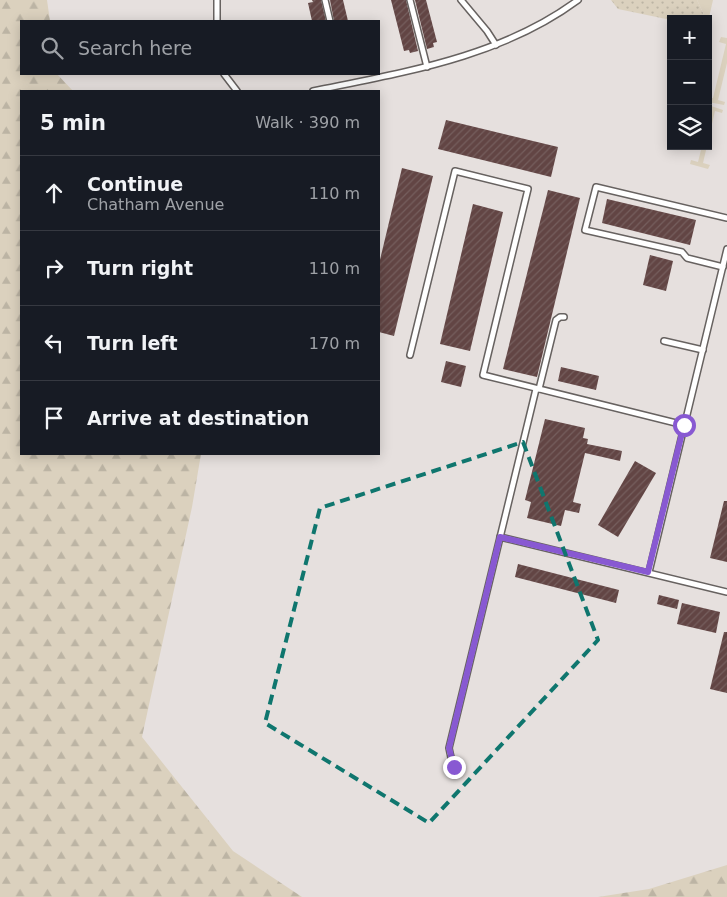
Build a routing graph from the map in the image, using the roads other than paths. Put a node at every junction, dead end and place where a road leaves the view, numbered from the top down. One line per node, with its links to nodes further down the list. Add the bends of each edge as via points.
1 (216, 0): 6 (lane)
2 (325, 0): 7 (lane)
3 (410, 0): 9 (lane)
4 (461, 0): 8 (lane)
5 (574, 1): 8 (lane, via 550,19)
6 (217, 20)
7 (330, 20)
8 (496, 45): 9 (lane)
9 (427, 67): 12 (lane)
10 (225, 75): 11 (lane)
11 (236, 90)
12 (319, 90)
13 (727, 218): 15 (lane, via 596,187 585,230 682,252 687,258)
14 (727, 249): 15 (lane)
15 (723, 268): 18 (lane)
16 (564, 317): 20 (lane, via 556,320)
17 (664, 341): 18 (lane)
18 (702, 350): 21 (lane)
19 (410, 355): 20 (lane, via 455,172 528,189 484,375)
20 (537, 389): 21 (lane); 22 (lane)
21 (684, 425): 23 (lane)
22 (500, 537): 23 (lane); 25 (lane, via 449,748)
23 (648, 572): 24 (lane)
24 (727, 592)
25 (454, 767)

